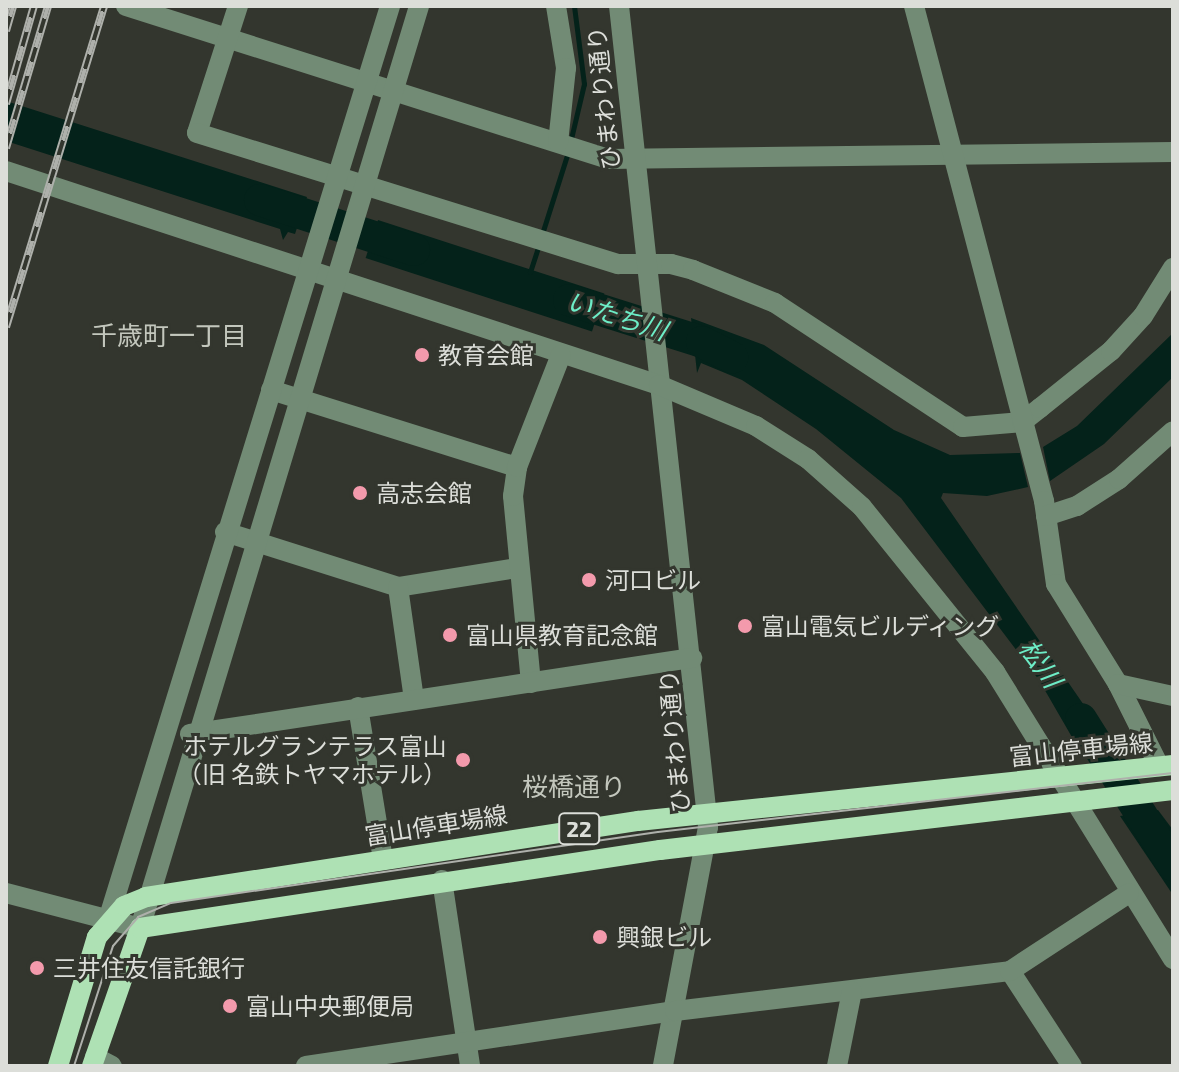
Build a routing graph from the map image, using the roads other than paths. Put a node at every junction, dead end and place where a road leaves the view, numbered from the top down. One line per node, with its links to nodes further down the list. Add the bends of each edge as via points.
1 (126, 6): 8 (street)
2 (238, 6): 8 (street)
3 (390, 6): 9 (street)
4 (419, 6): 10 (street)
5 (556, 6): 11 (street, via 566,68)
6 (619, 6): 14 (street, ひまわり通り)
7 (914, 6): 13 (street)
8 (227, 41): 9 (street); 16 (street, via 197,133)
9 (366, 84): 10 (street); 16 (street)
10 (393, 92): 11 (street); 17 (street)
11 (558, 143): 14 (street, via 608,159)
12 (1173, 152): 13 (street)
13 (953, 159): 14 (street); 26 (street)
14 (636, 161): 20 (street, ひまわり通り)
15 (6, 171): 18 (street)
16 (336, 185): 17 (street); 18 (street)
17 (360, 192): 20 (street); 21 (street)
18 (311, 263): 21 (street); 24 (street)
19 (1173, 268): 26 (street, via 1143,316 1111,351)
20 (648, 273): 23 (street, ひまわり通り); 26 (street, via 693,270 775,303 963,427)
21 (333, 280): 22 (street); 25 (street)
22 (561, 355): 23 (street); 28 (street)
23 (659, 385): 34 (street, ひまわり通り); 43 (street, via 756,426 808,459 862,507 995,672 1041,739)
24 (271, 390): 25 (street); 30 (street)
25 (301, 399): 28 (street); 31 (street)
26 (1022, 422): 29 (street)
27 (1173, 431): 29 (street, via 1119,479 1077,506)
28 (517, 467): 32 (street)
29 (1045, 508): 36 (street, via 1056,584)
30 (225, 532): 31 (street); 41 (street)
31 (258, 543): 33 (street); 40 (street)
32 (517, 568): 33 (street); 35 (street)
33 (398, 587): 38 (street)
34 (692, 658): 35 (street); 46 (street, ひまわり通り)
35 (531, 683): 38 (street)
36 (1118, 684): 37 (street); 42 (street)
37 (1173, 696)
38 (414, 700): 39 (street)
39 (358, 707): 40 (street); 48 (street)
40 (201, 732): 41 (street); 52 (street)
41 (167, 738): 53 (street)
42 (1166, 766): 43 (main road, 富山停車場線 / 22)
43 (1059, 778): 45 (street); 46 (main road, 富山停車場線 / 22)
44 (1173, 790): 45 (main road, 22)
45 (1073, 802): 47 (main road, 22); 51 (street)
46 (707, 816): 47 (street, ひまわり通り); 48 (main road, 富山停車場線 / 22, via 638,821)
47 (707, 845): 49 (main road, 22); 58 (street, ひまわり通り)
48 (383, 859): 52 (main road, 富山停車場線 / 22)
49 (442, 880): 54 (main road, 22); 59 (street)
50 (6, 893): 53 (street)
51 (1129, 893): 55 (street); 56 (street)
52 (151, 896): 53 (main road, 富山停車場線 / 22); 54 (street)
53 (108, 920): 54 (street); 61 (main road, via 87,960)
54 (140, 928): 60 (main road)
55 (1173, 959)
56 (1010, 971): 57 (street); 66 (street)
57 (852, 991): 58 (street); 65 (street)
58 (675, 1011): 59 (street); 64 (street, ひまわり通り)
59 (466, 1042): 62 (street); 63 (street)
60 (100, 1063)
61 (58, 1066)
62 (306, 1066)
63 (470, 1066)
64 (663, 1066)
65 (837, 1066)
66 (1072, 1066)

